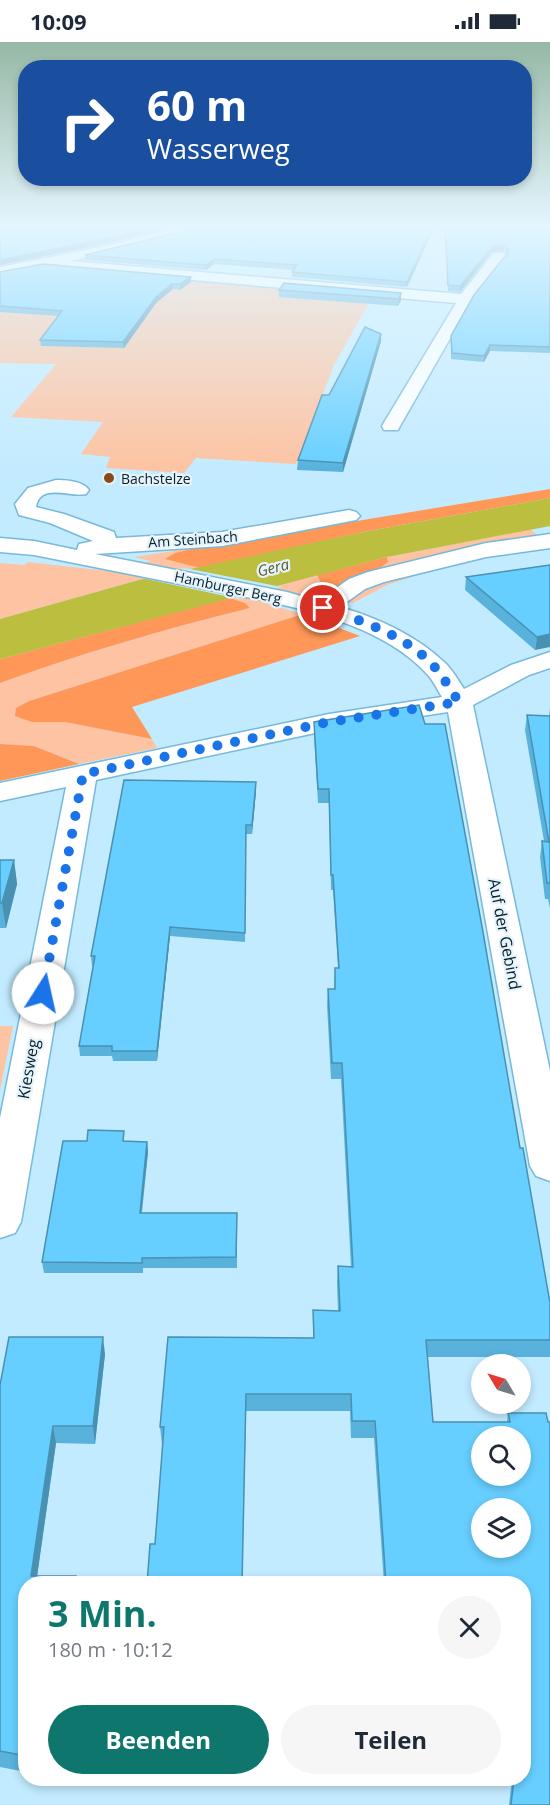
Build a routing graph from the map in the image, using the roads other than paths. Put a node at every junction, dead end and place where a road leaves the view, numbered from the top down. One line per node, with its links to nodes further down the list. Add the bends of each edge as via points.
1 (460, 306): 2 (street)
2 (391, 426)
3 (79, 490): 7 (street, via 69,486 42,488 30,496 26,510 106,537)
4 (349, 516): 7 (street, Am Steinbach, via 222,539)
5 (550, 541): 9 (street, via 486,550 376,577 350,588)
6 (0, 545): 8 (street, Hamburger Berg)
7 (102, 545): 8 (street, Am Steinbach)
8 (74, 556): 9 (street, Hamburger Berg)
9 (323, 608): 11 (street, Hamburger Berg, via 379,628 409,646 436,669)
10 (550, 660): 11 (street, via 520,670)
11 (459, 702): 12 (street, via 329,722); 14 (street, Auf der Gebind)
12 (83, 774): 13 (street); 15 (street, Kiesweg)
13 (0, 792)
14 (550, 1166)
15 (0, 1222)

